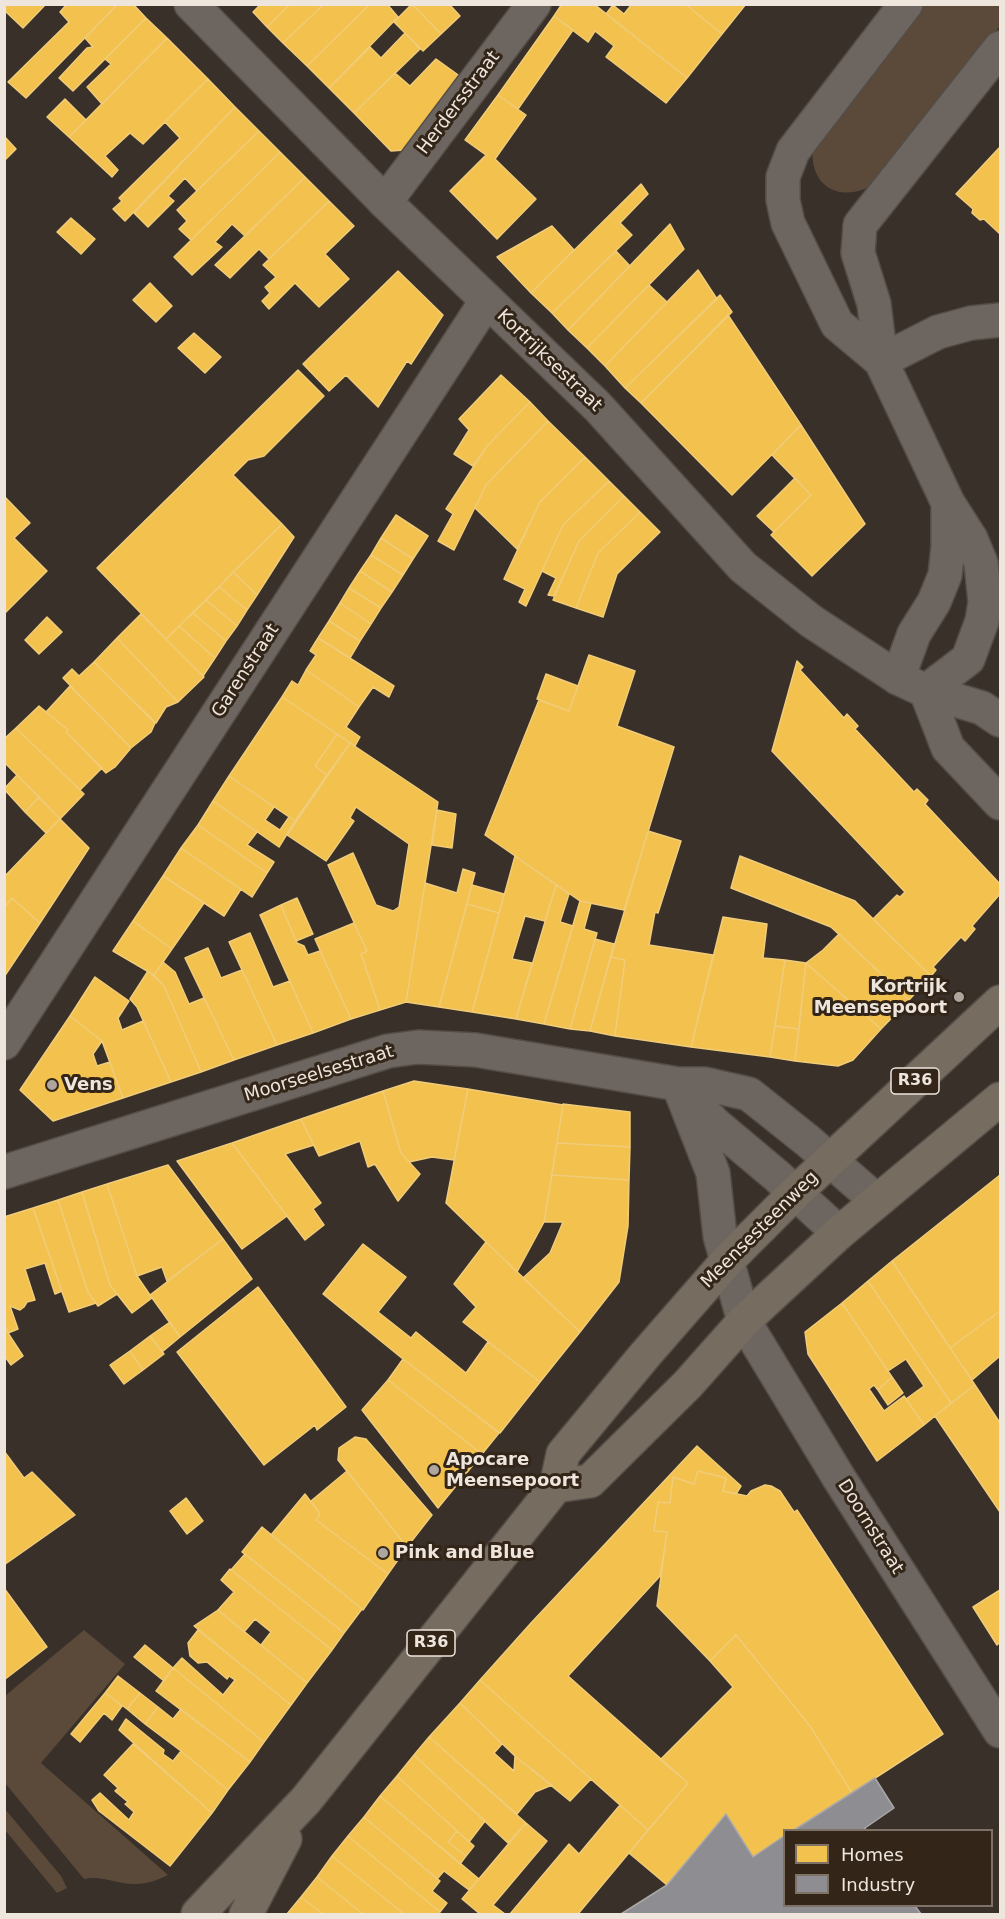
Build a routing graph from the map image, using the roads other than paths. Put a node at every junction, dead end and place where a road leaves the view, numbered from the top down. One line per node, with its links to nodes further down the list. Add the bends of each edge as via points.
1 (191, 4): 5 (street, Kortrijksestraat)
2 (534, 4): 5 (street, Herdersstraat)
3 (906, 4): 8 (street, via 794,151 783,177 788,223 837,324)
4 (1000, 48): 8 (street, via 860,225 858,253 874,304)
5 (385, 202): 6 (street, Kortrijksestraat)
6 (487, 300): 10 (street, Kortrijksestraat, via 598,407 742,567 811,621); 14 (street, Garenstraat)
7 (1000, 320): 8 (street, via 939,332)
8 (881, 362): 9 (street)
9 (948, 502): 10 (street, via 945,575 914,634); 10 (street, via 981,562 985,602 982,621 968,659)
10 (912, 684): 11 (street, Kortrijksestraat, via 982,708); 12 (street, via 948,748)
11 (1000, 720)
12 (1000, 803)
13 (1000, 1002): 17 (main road, Meensesteenweg / R36)
14 (4, 1042)
15 (678, 1084): 17 (street, Moorseelsestraat, via 705,1084 749,1094); 18 (street, Moorseelsestraat, via 476,1050 418,1047 388,1051); 19 (street, via 715,1124); 22 (street, via 713,1173)
16 (1000, 1100): 20 (main road)
17 (830, 1160): 19 (main road, Meensesteenweg / R36); 20 (street, Moorseelsestraat)
18 (9, 1163)
19 (796, 1192): 21 (street); 22 (main road, Meensesteenweg / R36)
20 (877, 1201): 21 (main road)
21 (839, 1233): 23 (main road)
22 (727, 1261): 23 (street); 24 (main road, Meensesteenweg / R36, via 563,1454)
23 (744, 1321): 24 (main road, via 688,1384 590,1481); 25 (street, Doornstraat)
24 (556, 1486): 26 (main road, Meensesteenweg / R36)
25 (1000, 1731)
26 (306, 1800): 27 (main road, Meensesteenweg / R36); 28 (main road, Meensesteenweg / R36)
27 (198, 1914)
28 (246, 1914)

